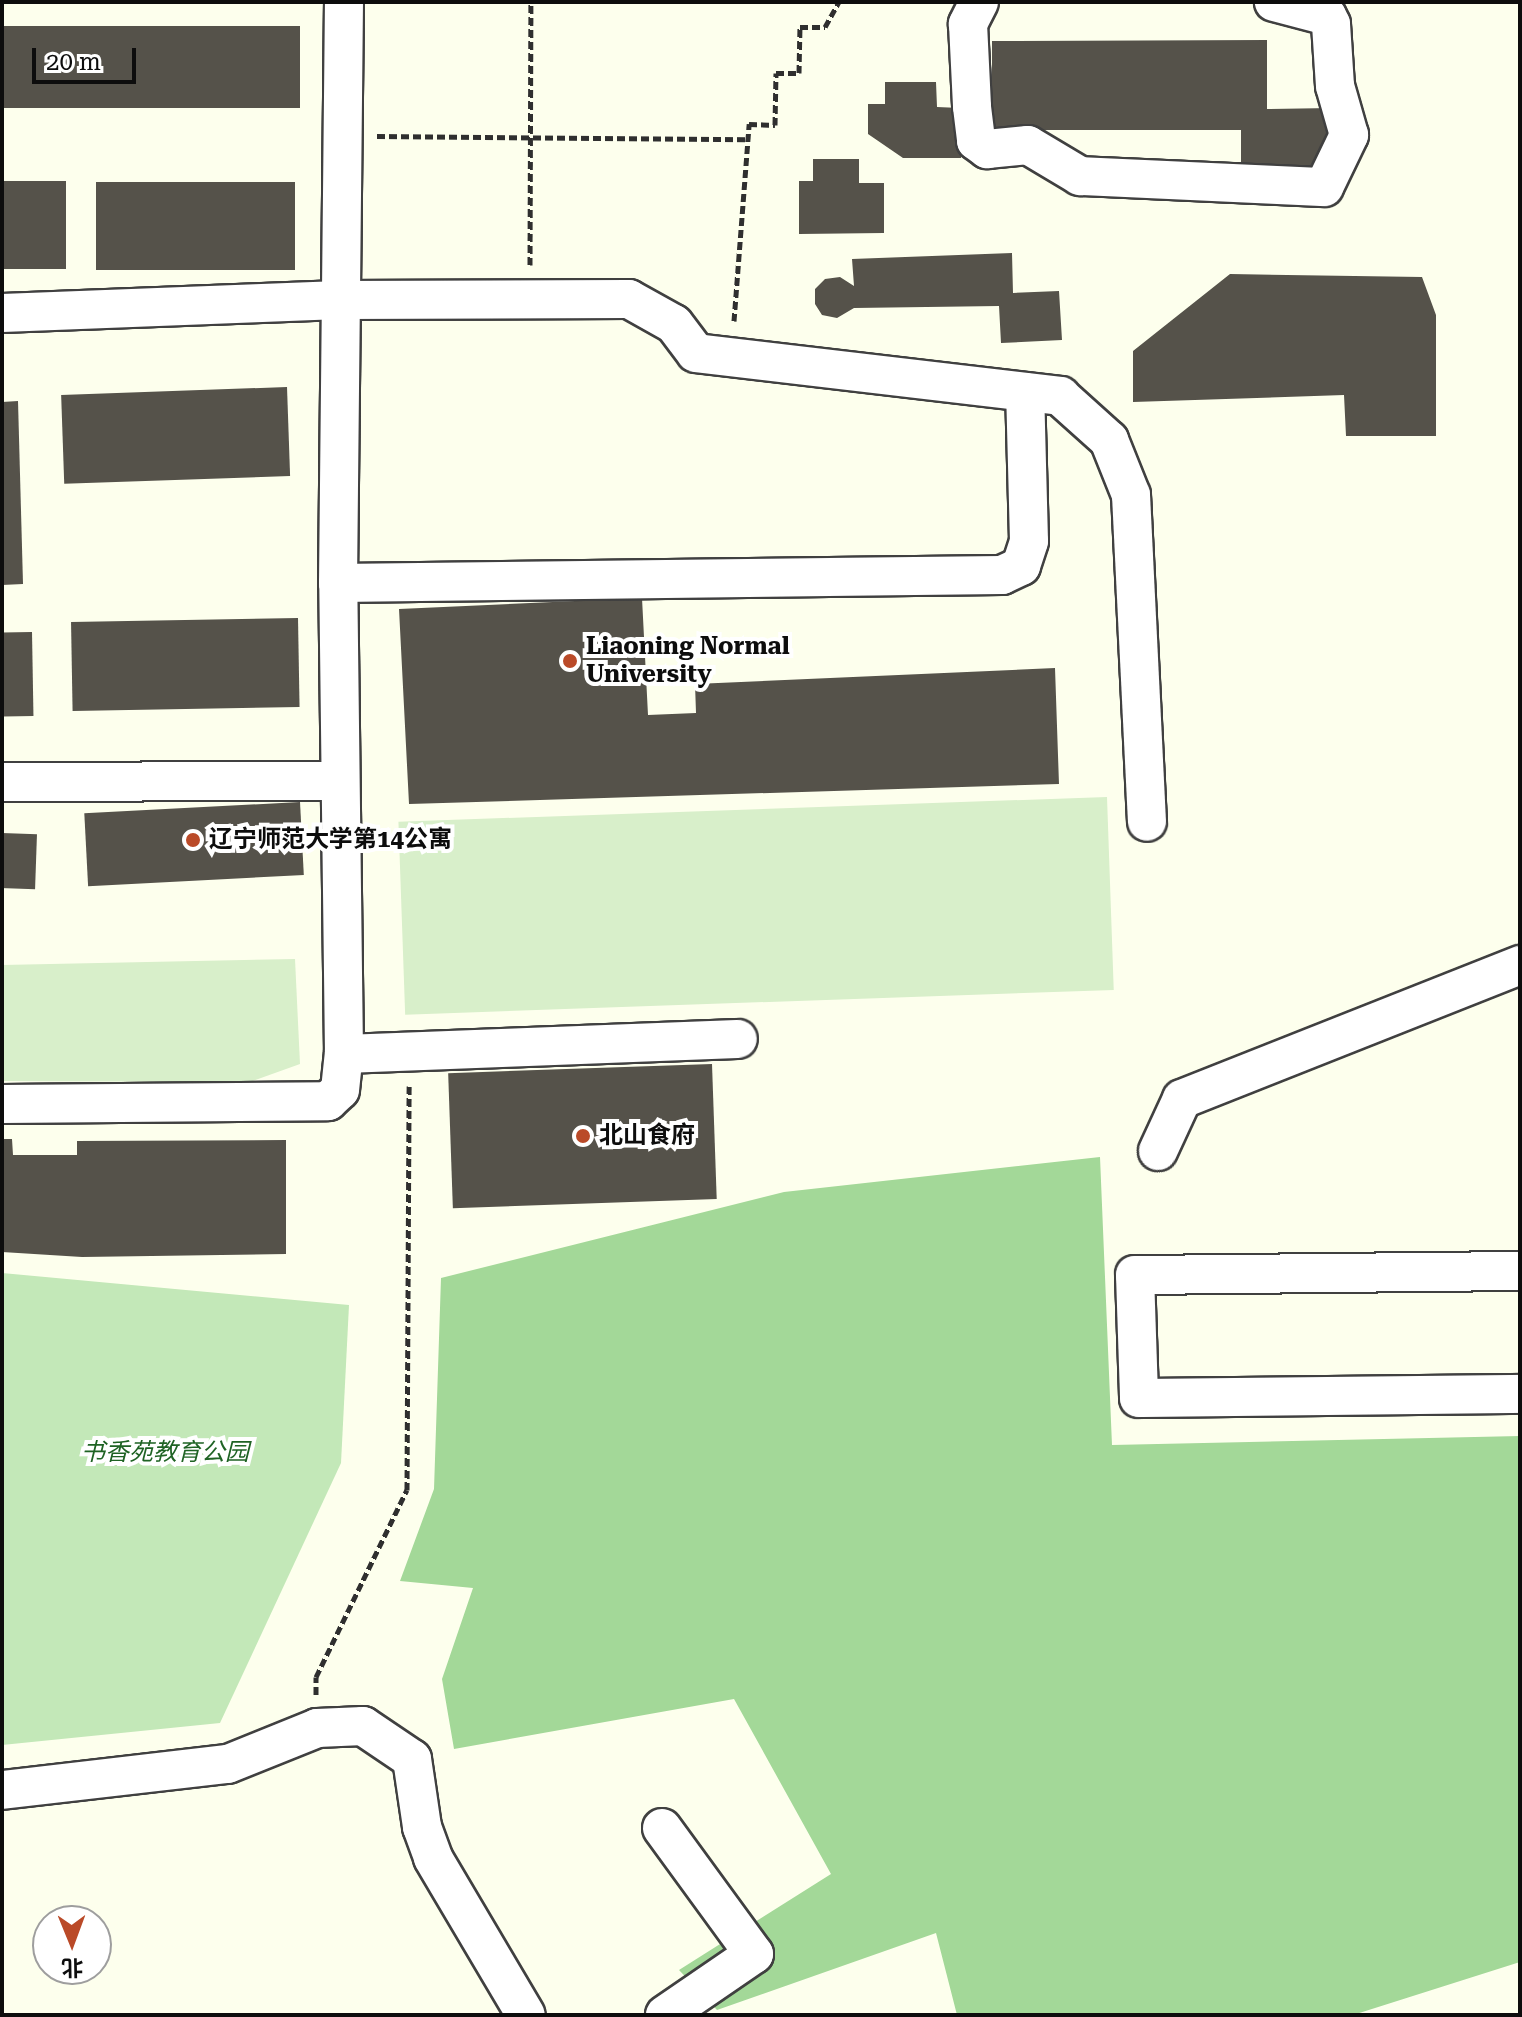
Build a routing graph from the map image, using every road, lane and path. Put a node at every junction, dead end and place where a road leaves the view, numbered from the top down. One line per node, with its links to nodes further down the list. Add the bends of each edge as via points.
1 (344, 2): 6 (street)
2 (532, 2): 7 (path)
3 (839, 2): 8 (path, via 825,27 800,27 799,73 776,73 775,125 749,124)
4 (979, 2): 5 (street, via 968,24 972,107 976,141 987,149 1028,145 1080,176 1324,187 1349,135 1335,86 1331,24 1327,16)
5 (1274, 2)
6 (342, 136): 7 (path); 10 (street)
7 (531, 137): 8 (path); 9 (path)
8 (748, 139): 12 (path)
9 (530, 298): 10 (street); 12 (street, via 629,299 674,324 696,353)
10 (340, 300): 11 (street); 14 (street)
11 (2, 313)
12 (731, 358): 13 (street)
13 (1025, 392): 14 (street, via 1029,541 1021,566 1002,575); 17 (street, via 1060,396 1109,440 1131,495)
14 (338, 583): 15 (street)
15 (340, 781): 16 (street); 21 (street)
16 (2, 782)
17 (1147, 822)
18 (1520, 965): 23 (street, via 1182,1099)
19 (738, 1039): 20 (street)
20 (409, 1052): 21 (street); 26 (path, via 407,1490 316,1677)
21 (344, 1054): 22 (street, via 340,1090 328,1101)
22 (2, 1104)
23 (1158, 1151)
24 (1520, 1271): 25 (street, via 1135,1275 1139,1398)
25 (1520, 1394)
26 (317, 1728): 27 (street, via 228,1764); 29 (street, via 363,1726 412,1759 422,1827 433,1858)
27 (2, 1790)
28 (662, 1828): 30 (street, via 754,1954)
29 (526, 2015)
30 (665, 2015)

